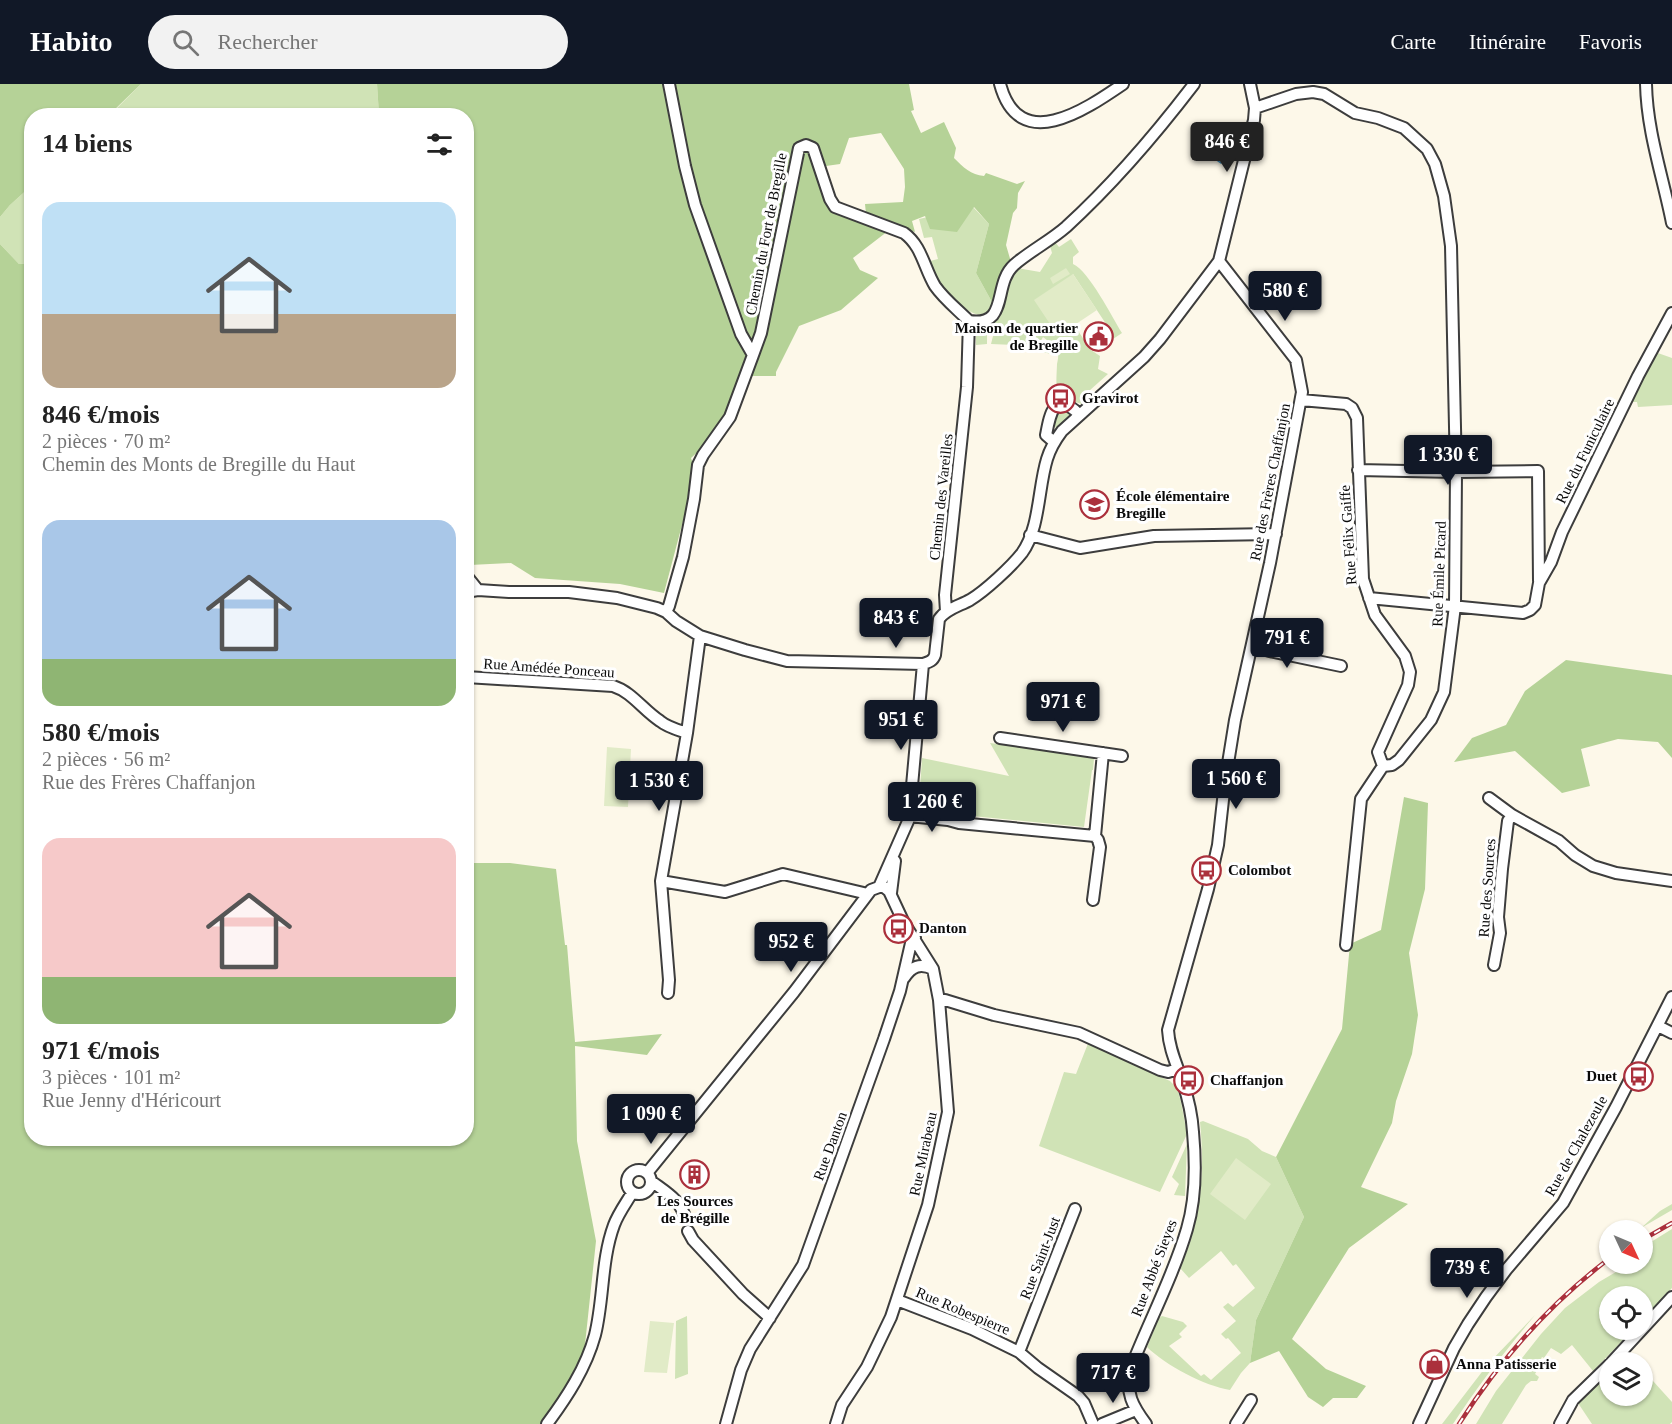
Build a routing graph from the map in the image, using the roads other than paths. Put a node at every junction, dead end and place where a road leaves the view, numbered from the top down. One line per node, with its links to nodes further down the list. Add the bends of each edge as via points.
1 (669, 84): 12 (street, Chemin du Fort de Bregille, via 695,205 741,334)
2 (1000, 84): 3 (street, via 1010,109 1023,119 1040,123 1078,111)
3 (1123, 84)
4 (1194, 84): 11 (street, via 1160,129 1086,208 1013,266 1005,276 995,314 986,320)
5 (1250, 84): 7 (street)
6 (1646, 84): 8 (street, via 1653,146)
7 (1255, 108): 9 (street); 17 (street, Rue Émile Picard, via 1305,93 1324,94 1355,112 1404,128 1427,149 1444,196 1451,246)
8 (1672, 224)
9 (1219, 261): 13 (street, Rue des Frères Chaffanjon, via 1296,360); 14 (street, via 1155,345)
10 (1672, 313): 20 (street, Rue du Funiculaire)
11 (969, 321): 12 (street, Chemin du Fort de Bregille, via 936,288 912,239 832,203 816,152 806,145 797,153 761,333); 27 (street, Chemin des Vareilles, via 967,387)
12 (753, 355): 26 (street, via 730,417 698,465 683,557)
13 (1301, 400): 16 (street, Rue Félix Gaiffe, via 1346,404 1352,408 1357,417); 18 (street, Rue des Frères Chaffanjon)
14 (1079, 414): 15 (street); 15 (street, via 1065,405 1055,407 1046,435)
15 (1054, 442): 19 (street)
16 (1358, 470): 17 (street); 24 (street, Rue Félix Gaiffe, via 1363,579)
17 (1456, 472): 20 (street, via 1539,471); 25 (street, Rue Émile Picard)
18 (1276, 534): 19 (street, via 1154,536 1080,548); 28 (street, Rue des Frères Chaffanjon)
19 (1030, 535): 27 (street, via 1021,554 1008,568 970,600)
20 (1539, 583): 25 (street, Rue du Funiculaire, via 1535,605 1523,613)
21 (474, 585): 22 (street)
22 (478, 590): 23 (street); 26 (street, via 587,594)
23 (474, 591)
24 (1369, 598): 25 (street); 37 (street, Rue Félix Gaiffe, via 1375,615 1405,656 1410,672 1378,752)
25 (1455, 606): 37 (street, Rue Émile Picard, via 1444,692 1436,710 1399,760)
26 (666, 612): 29 (street)
27 (946, 612): 30 (street, Chemin des Vareilles, via 939,619 934,659)
28 (1256, 627): 31 (street, via 1267,629 1265,644 1269,651); 57 (street, Rue des Frères Chaffanjon, via 1233,730 1218,845 1168,1030)
29 (700, 636): 30 (street, via 787,661); 33 (street)
30 (923, 664): 40 (street, Chemin des Vareilles)
31 (1341, 666)
32 (474, 677): 33 (street, Rue Amédée Ponceau, via 613,686 622,689 662,723)
33 (687, 733): 42 (street)
34 (999, 738): 35 (street)
35 (1102, 753): 36 (street); 41 (street)
36 (1122, 756)
37 (1383, 766): 48 (street, Rue Émile Picard, via 1361,799)
38 (1489, 798): 39 (street)
39 (1512, 815): 43 (street, via 1593,866); 49 (street, Rue des Sources, via 1502,869 1500,933)
40 (909, 816): 41 (street); 44 (street, Chemin des Vareilles)
41 (1095, 836): 46 (street, via 1100,847)
42 (661, 881): 45 (street, via 725,892 783,874); 52 (street)
43 (1672, 881)
44 (884, 889): 45 (street); 47 (street, Rue Mirabeau)
45 (868, 894): 59 (street)
46 (1093, 900)
47 (915, 938): 50 (street, Rue Mirabeau); 51 (street, Rue Danton)
48 (1347, 945)
49 (1494, 965)
50 (933, 969): 51 (street, via 918,966); 54 (street, Rue Mirabeau)
51 (904, 978): 64 (street, Rue Danton, via 803,1265)
52 (668, 993)
53 (1672, 997): 55 (street, Rue de Chalezeule)
54 (939, 1000): 57 (street, via 1080,1033 1160,1070); 63 (street, Rue Mirabeau, via 948,1112 928,1205)
55 (1658, 1026): 56 (street); 77 (street, Rue de Chalezeule, via 1563,1203 1506,1270 1468,1324)
56 (1672, 1033)
57 (1178, 1069): 58 (street, Rue des Frères Chaffanjon)
58 (1193, 1132): 69 (street, Rue Abbé Sieyes, via 1194,1177 1188,1227 1130,1370 1129,1397)
59 (649, 1177): 60 (street, via 646,1192); 60 (street, via 637,1170 630,1174 626,1185); 64 (street, via 683,1208 693,1240 742,1294)
60 (632, 1193): 70 (street, via 610,1240 598,1321 589,1353)
61 (1075, 1209): 65 (street, Rue Saint-Just)
62 (1672, 1297): 66 (street)
63 (897, 1300): 65 (street, Rue Robespierre); 72 (street, Rue Mirabeau, via 867,1367 842,1405)
64 (770, 1318): 71 (street, Rue Danton, via 750,1348)
65 (1019, 1352): 73 (street, Rue Robespierre, via 1078,1396)
66 (1621, 1352)
67 (1599, 1375): 78 (street, via 1573,1400)
68 (1251, 1400): 76 (street)
69 (1136, 1410): 74 (street); 75 (street)
70 (547, 1424)
71 (726, 1424)
72 (837, 1424)
73 (1093, 1424)
74 (1102, 1424)
75 (1146, 1424)
76 (1236, 1424)
77 (1419, 1424)
78 (1560, 1424)

